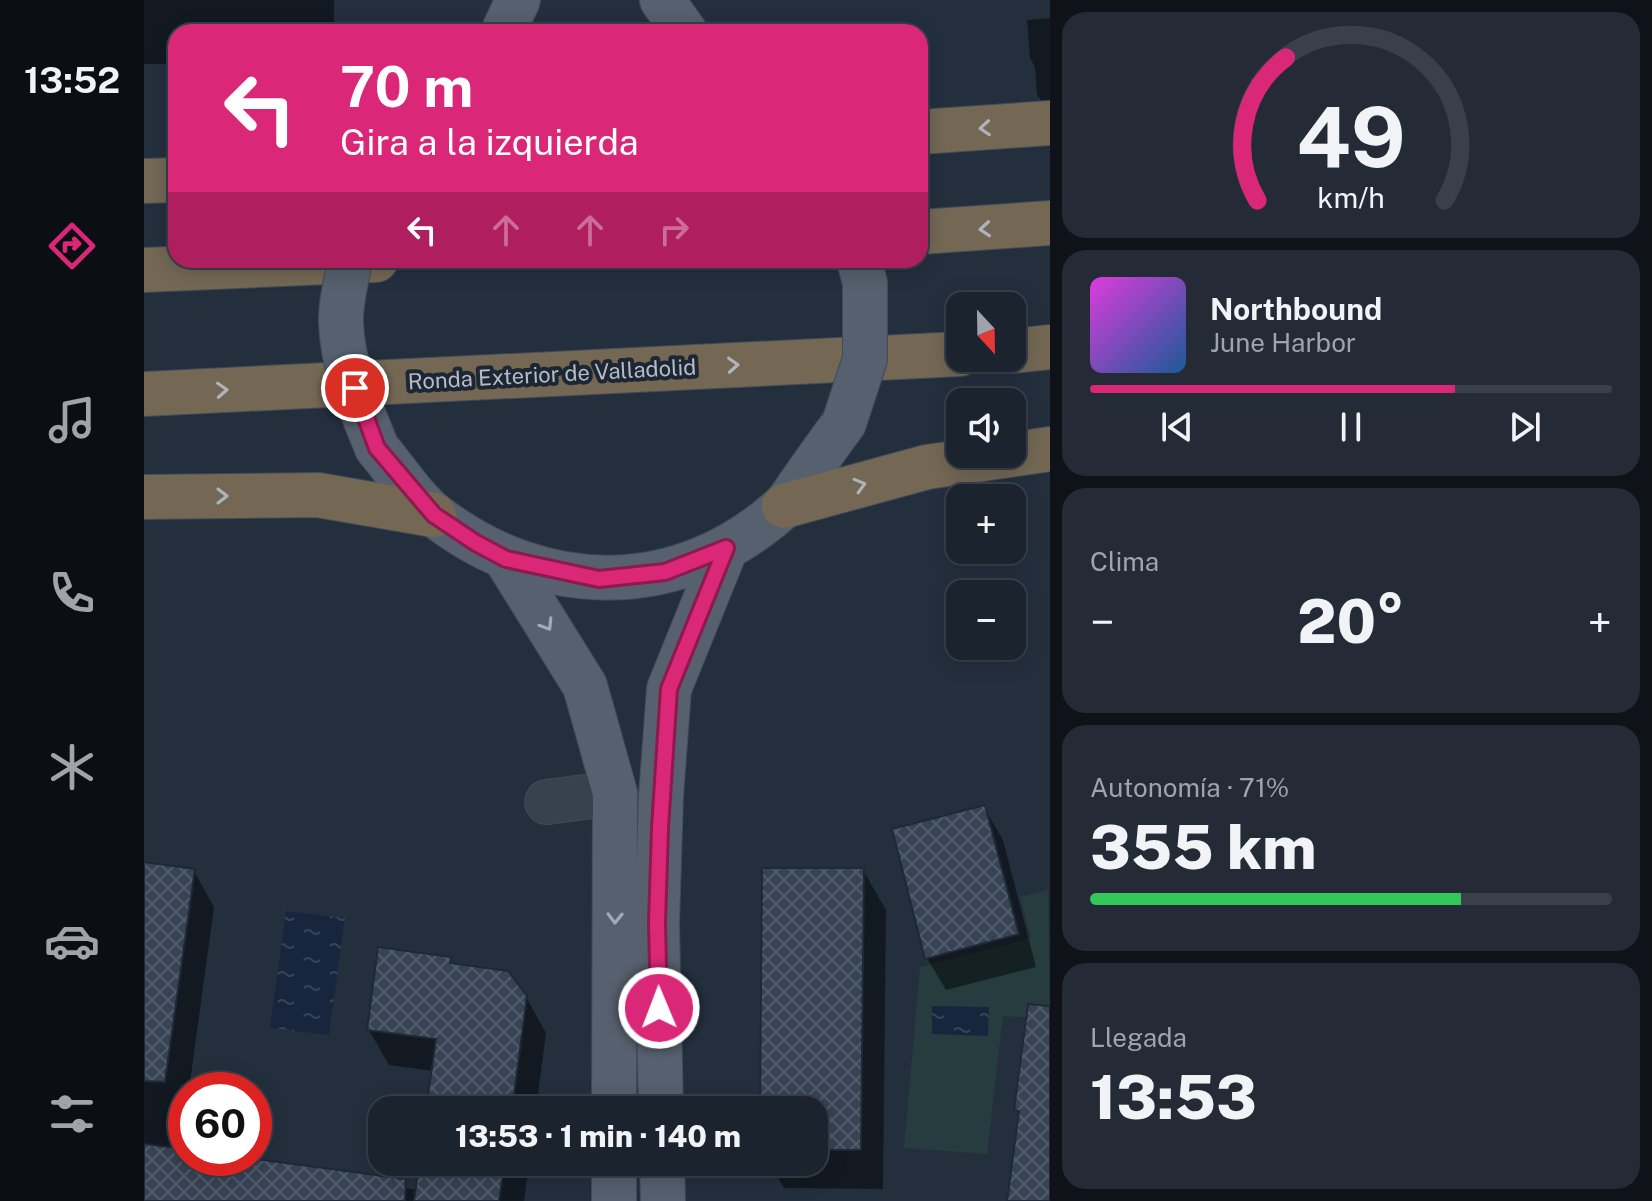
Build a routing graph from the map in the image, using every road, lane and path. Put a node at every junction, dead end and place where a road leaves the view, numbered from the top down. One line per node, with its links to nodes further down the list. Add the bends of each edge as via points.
1 (518, 0): 3 (main road)
2 (662, 0): 4 (main road)
3 (507, 24)
4 (679, 24)
5 (1050, 123): 6 (highway, one-way to 6)
6 (928, 131)
7 (168, 180): 8 (highway)
8 (144, 181)
9 (1050, 223): 10 (highway, one-way to 10)
10 (928, 231)
11 (190, 268): 14 (highway)
12 (349, 268): 22 (main road, bridge, via 341,321 353,381 377,448)
13 (861, 268): 21 (main road, bridge, via 865,359 844,423)
14 (144, 270)
15 (1050, 347): 16 (highway)
16 (1026, 350)
17 (946, 355): 18 (highway, Ronda Exterior de Valladolid, one-way to 17)
18 (144, 394)
19 (1050, 449): 21 (highway, one-way to 19, via 927,467)
20 (144, 497): 22 (highway, one-way to 22, via 318,495)
21 (784, 506): 23 (main road)
22 (434, 515): 24 (main road)
23 (726, 548): 24 (main road, via 665,572 599,579); 28 (main road, via 669,689 657,923)
24 (506, 559): 25 (main road, one-way to 25, via 585,686)
25 (615, 793): 26 (lane); 27 (main road, one-way to 27)
26 (547, 802)
27 (614, 1096)
28 (661, 1096)
29 (614, 1176): 31 (main road)
30 (662, 1176): 32 (main road)
31 (614, 1201)
32 (663, 1201)

